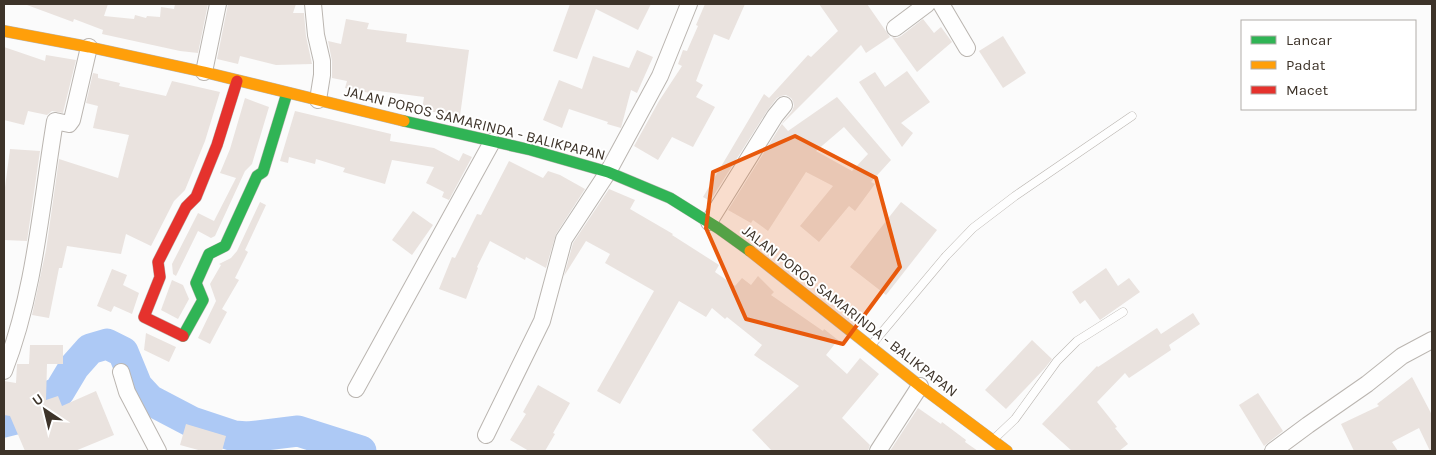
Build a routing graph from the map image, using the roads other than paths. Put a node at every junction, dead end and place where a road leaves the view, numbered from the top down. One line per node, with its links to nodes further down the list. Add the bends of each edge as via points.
1 (218, 4): 10 (street)
2 (312, 4): 13 (street, via 322,61)
3 (689, 4): 17 (street, via 660,76)
4 (927, 4): 6 (street)
5 (941, 4): 9 (street)
6 (895, 28)
7 (4, 30): 8 (main road, JALAN POROS SAMARINDA - BALIKPAPAN)
8 (89, 47): 10 (main road, JALAN POROS SAMARINDA - BALIKPAPAN); 22 (street, via 72,120 69,124 55,122 33,259 19,326)
9 (967, 48)
10 (204, 72): 11 (main road, JALAN POROS SAMARINDA - BALIKPAPAN)
11 (237, 81): 12 (main road, JALAN POROS SAMARINDA - BALIKPAPAN); 12 (main road, via 196,197 186,206 158,262 160,277 144,317 184,336 203,300 196,283 209,254 225,246 257,176 263,172)
12 (288, 93): 13 (main road, JALAN POROS SAMARINDA - BALIKPAPAN)
13 (318, 100): 16 (main road, JALAN POROS SAMARINDA - BALIKPAPAN)
14 (784, 105): 18 (street)
15 (1132, 116): 21 (lane, via 973,228)
16 (492, 142): 17 (main road, JALAN POROS SAMARINDA - BALIKPAPAN); 25 (street)
17 (608, 172): 18 (main road, JALAN POROS SAMARINDA - BALIKPAPAN, via 670,198); 26 (street, via 564,239 542,321)
18 (709, 222): 21 (main road, JALAN POROS SAMARINDA - BALIKPAPAN)
19 (1123, 312): 27 (lane, via 1077,341 1057,360 1015,419)
20 (1432, 340): 31 (street, via 1402,356)
21 (870, 346): 24 (main road, JALAN POROS SAMARINDA - BALIKPAPAN)
22 (6, 361)
23 (121, 372): 28 (street, via 127,392)
24 (920, 386): 27 (main road, JALAN POROS SAMARINDA - BALIKPAPAN); 29 (street)
25 (356, 388)
26 (486, 435)
27 (993, 440): 30 (main road, JALAN POROS SAMARINDA - BALIKPAPAN)
28 (158, 451)
29 (878, 451)
30 (1007, 451)
31 (1272, 451)

